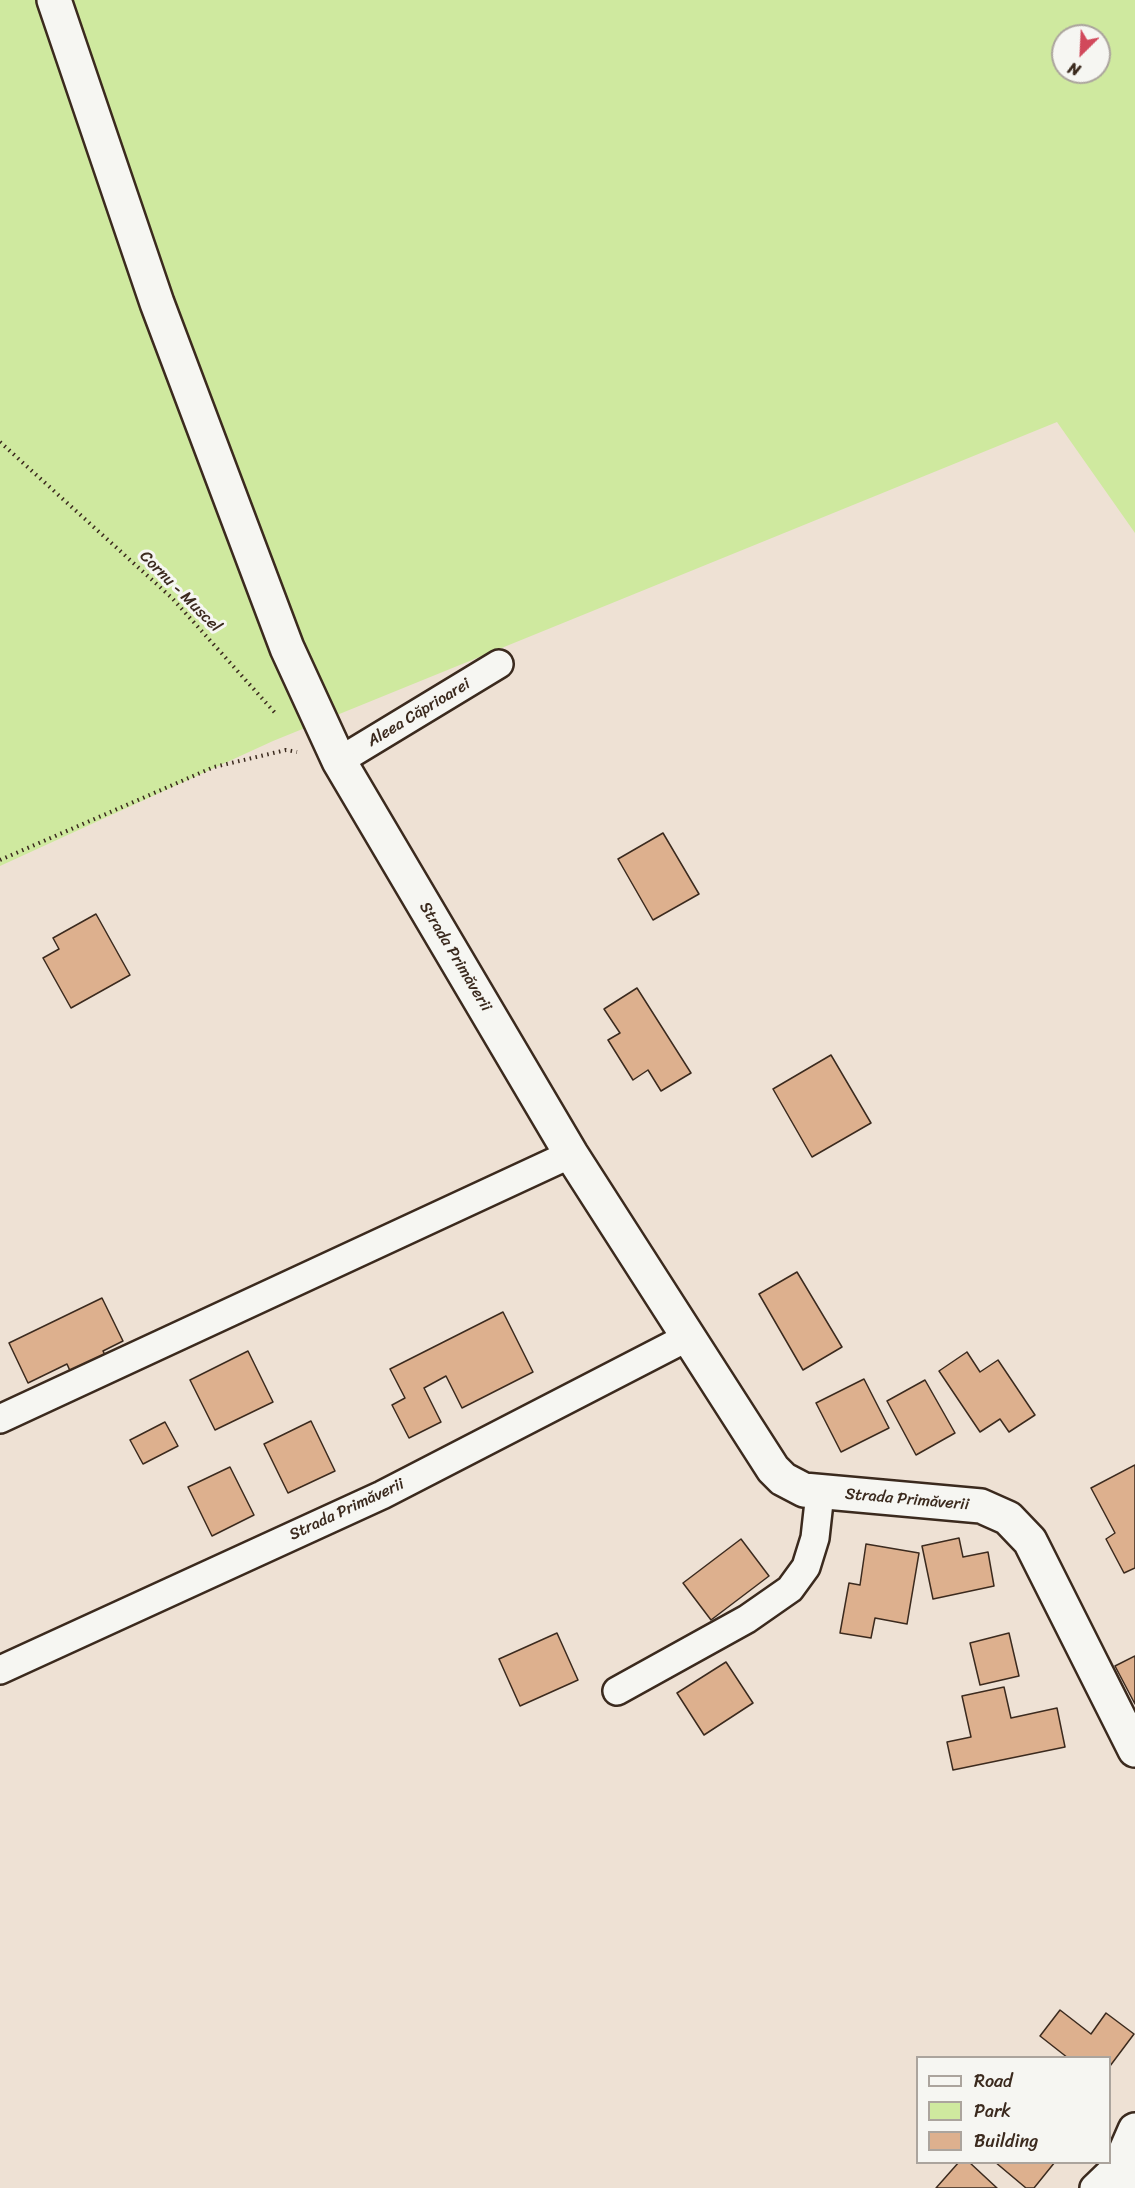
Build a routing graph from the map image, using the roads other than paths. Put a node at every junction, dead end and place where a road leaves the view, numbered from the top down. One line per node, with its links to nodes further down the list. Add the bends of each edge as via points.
1 (54, 0): 3 (street, Strada Primăverii, via 157,303 249,551 287,648)
2 (499, 664): 3 (street, Aleea Căprioarei)
3 (339, 761): 4 (street, Strada Primăverii)
4 (571, 1154): 5 (street, Strada Primăverii); 6 (street)
5 (688, 1337): 7 (street, Strada Primăverii, via 773,1469 794,1485); 8 (street, Strada Primăverii, via 382,1495)
6 (0, 1419)
7 (820, 1493): 9 (street, via 806,1567 790,1589 747,1619); 10 (street, Strada Primăverii, via 981,1506 1008,1518 1030,1540)
8 (0, 1670)
9 (617, 1691)
10 (1135, 1750)
11 (1135, 2130): 12 (street)
12 (1124, 2175): 13 (street)
13 (1094, 2188)

